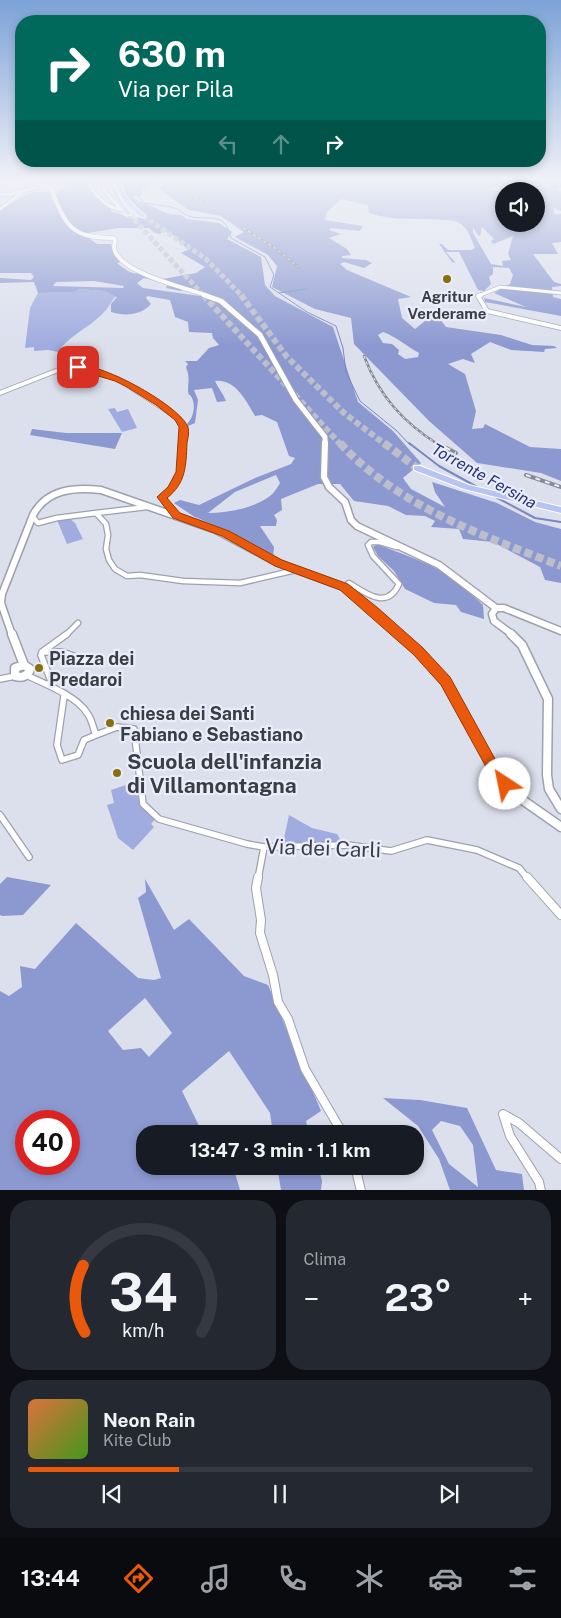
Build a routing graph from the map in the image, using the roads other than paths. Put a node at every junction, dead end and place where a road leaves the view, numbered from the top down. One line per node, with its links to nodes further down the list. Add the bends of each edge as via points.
1 (85, 236): 11 (street, via 115,240 116,254 133,267 211,297 227,306 260,335 296,400 325,437 324,477 329,487 345,502 351,520 365,531)
2 (561, 293): 3 (street, via 500,287 478,296 487,311)
3 (561, 328)
4 (0, 393): 10 (street, via 74,366 118,379 159,404 178,418 184,427 181,472 172,489 162,497)
5 (417, 468): 7 (highway, via 467,487)
6 (149, 506): 8 (street); 9 (street, via 101,490 77,488 47,498); 10 (street)
7 (561, 510)
8 (96, 512): 9 (street, via 38,523); 12 (street, via 106,524 109,560 127,576 240,583)
9 (32, 516): 14 (street, via 2,594)
10 (177, 516): 12 (street, via 226,534)
11 (406, 549): 13 (street, via 380,542 368,545 399,584 397,591 389,597 378,599 349,584); 15 (street, via 456,576)
12 (297, 570): 13 (street)
13 (344, 587): 29 (street, via 419,651 446,681 496,772 514,794)
14 (1, 606): 20 (street)
15 (496, 608): 17 (street, via 504,608); 27 (street, via 492,614 494,621 522,645 548,698 547,775 549,789)
16 (78, 623): 18 (street)
17 (561, 631)
18 (42, 652): 19 (street, via 62,652); 24 (street, via 51,681)
19 (88, 661)
20 (24, 664): 21 (street, via 30,669); 22 (street, via 15,668)
21 (26, 675): 22 (street); 24 (street)
22 (15, 676): 23 (street)
23 (0, 679)
24 (48, 685): 25 (street)
25 (64, 696): 26 (street, via 87,712); 26 (street, via 56,738 62,760 78,755 84,740)
26 (96, 734): 30 (street, Via dei Carli, via 117,727 134,728 143,804 159,819)
27 (561, 809)
28 (0, 815): 31 (street)
29 (561, 827)
30 (264, 847): 32 (street, Via dei Carli, via 347,845 391,851 427,840 477,850 519,868); 33 (street, via 256,888 260,933 274,975 277,997 305,1069)
31 (29, 857)
32 (561, 915)
33 (338, 1125)
34 (561, 1159): 37 (street, via 519,1123 503,1114 510,1136)
35 (357, 1175): 36 (street)
36 (361, 1190)
37 (541, 1190)

